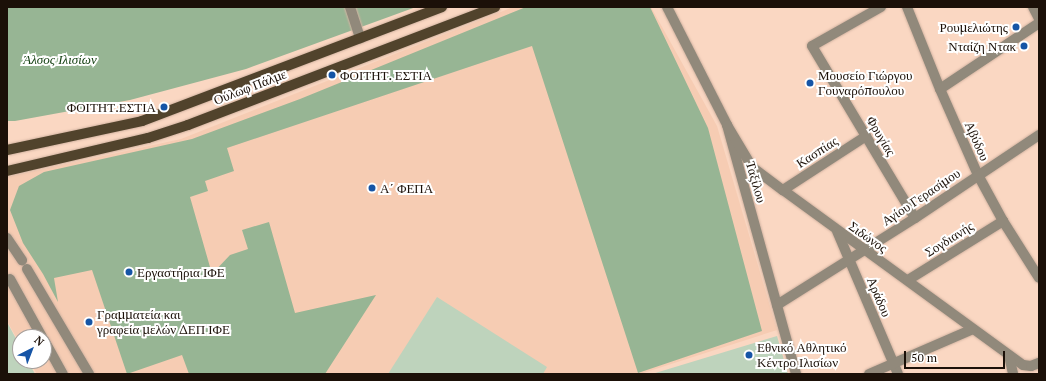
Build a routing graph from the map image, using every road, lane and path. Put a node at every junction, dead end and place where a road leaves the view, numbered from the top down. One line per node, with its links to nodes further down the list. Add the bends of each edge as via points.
1 (350, 7): 10 (street)
2 (442, 7): 10 (main road, Ούλωφ Πάλμε)
3 (495, 7): 16 (main road, Ούλωφ Πάλμε, via 188,125 148,138)
4 (881, 7): 14 (street, Φρυγίας, via 812,46)
5 (907, 7): 11 (street, Αβύδου)
6 (1033, 7): 8 (street)
7 (669, 8): 12 (street, Ταξίλου)
8 (1039, 19)
9 (1039, 23): 11 (street)
10 (360, 38): 15 (main road, Ούλωφ Πάλμε, via 142,121)
11 (940, 89): 17 (street, Αβύδου)
12 (727, 126): 18 (street, Σιδώνος, via 752,167); 28 (street, Ταξίλου)
13 (1039, 135): 17 (street, Αγίου Γερασίμου)
14 (866, 136): 18 (street, Κασπίας); 19 (street, Φρυγίας)
15 (7, 150)
16 (7, 171)
17 (978, 175): 19 (street, Αγίου Γερασίμου); 20 (street, Αβύδου)
18 (783, 190): 21 (street, Σιδώνος)
19 (915, 218): 23 (street, Αγίου Γερασίμου)
20 (1003, 221): 25 (street, Αβύδου); 27 (street, Σογδιανής)
21 (837, 231): 23 (street, Σιδώνος); 24 (street, Αράδου)
22 (7, 238): 36 (street)
23 (865, 250): 24 (street, Αγίου Γερασίμου); 27 (street, Σιδώνος)
24 (850, 260): 28 (street, Αγίου Γερασίμου); 33 (street, Αράδου)
25 (1039, 278)
26 (10, 279): 29 (street)
27 (908, 280): 30 (street, Σιδώνος)
28 (777, 305): 37 (street, Ταξίλου)
29 (38, 329)
30 (974, 329): 32 (street, Σιδώνος); 33 (street)
31 (52, 354): 35 (street)
32 (1009, 356): 34 (street, Σιδώνος, via 1022,365); 40 (street)
33 (893, 364): 38 (street); 39 (street, Αράδου)
34 (1036, 367)
35 (63, 374)
36 (89, 374)
37 (796, 374)
38 (869, 374)
39 (898, 374)
40 (1013, 374)

